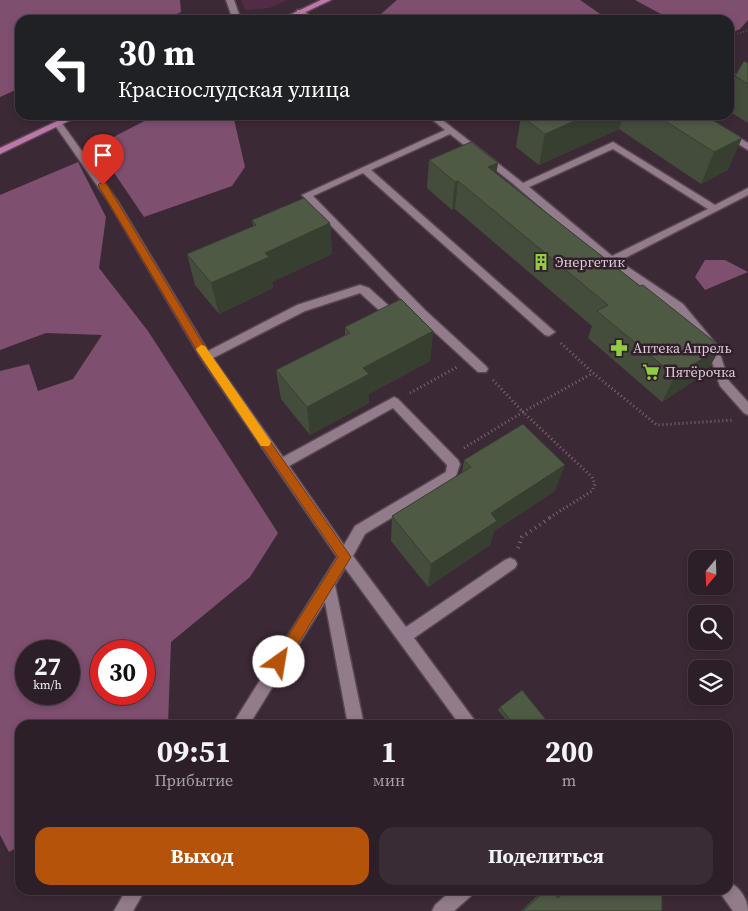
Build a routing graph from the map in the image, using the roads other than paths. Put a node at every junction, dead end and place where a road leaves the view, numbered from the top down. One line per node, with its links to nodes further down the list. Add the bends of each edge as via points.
1 (230, 0): 4 (street)
2 (327, 0): 3 (main road)
3 (300, 12): 5 (main road); 6 (street)
4 (235, 15)
5 (294, 15)
6 (304, 15)
7 (748, 76): 8 (street)
8 (734, 77)
9 (66, 120): 12 (main road)
10 (436, 120): 13 (street)
11 (704, 120): 14 (street)
12 (58, 124): 15 (main road); 23 (street, via 112,200)
13 (450, 131): 16 (street); 17 (street)
14 (748, 147)
15 (0, 151)
16 (364, 169): 21 (street, via 307,195); 22 (street)
17 (522, 187): 19 (street, via 613,145); 20 (street)
18 (748, 190): 19 (street)
19 (715, 210): 20 (street)
20 (611, 261): 25 (street, via 679,307 712,348 724,383)
21 (412, 316): 23 (street, via 395,318 360,289 301,308); 24 (street)
22 (549, 332)
23 (206, 356): 26 (street)
24 (482, 369)
25 (748, 410)
26 (281, 464): 27 (street); 27 (street, via 394,402 454,464 451,475 360,530)
27 (345, 557): 29 (street); 30 (street)
28 (510, 564): 30 (street)
29 (328, 584): 31 (street); 32 (street)
30 (404, 636): 33 (street)
31 (243, 720)
32 (355, 720)
33 (466, 720)
34 (133, 895): 37 (street)
35 (459, 895): 38 (street)
36 (731, 895): 39 (street)
37 (123, 911)
38 (441, 911)
39 (744, 911)

